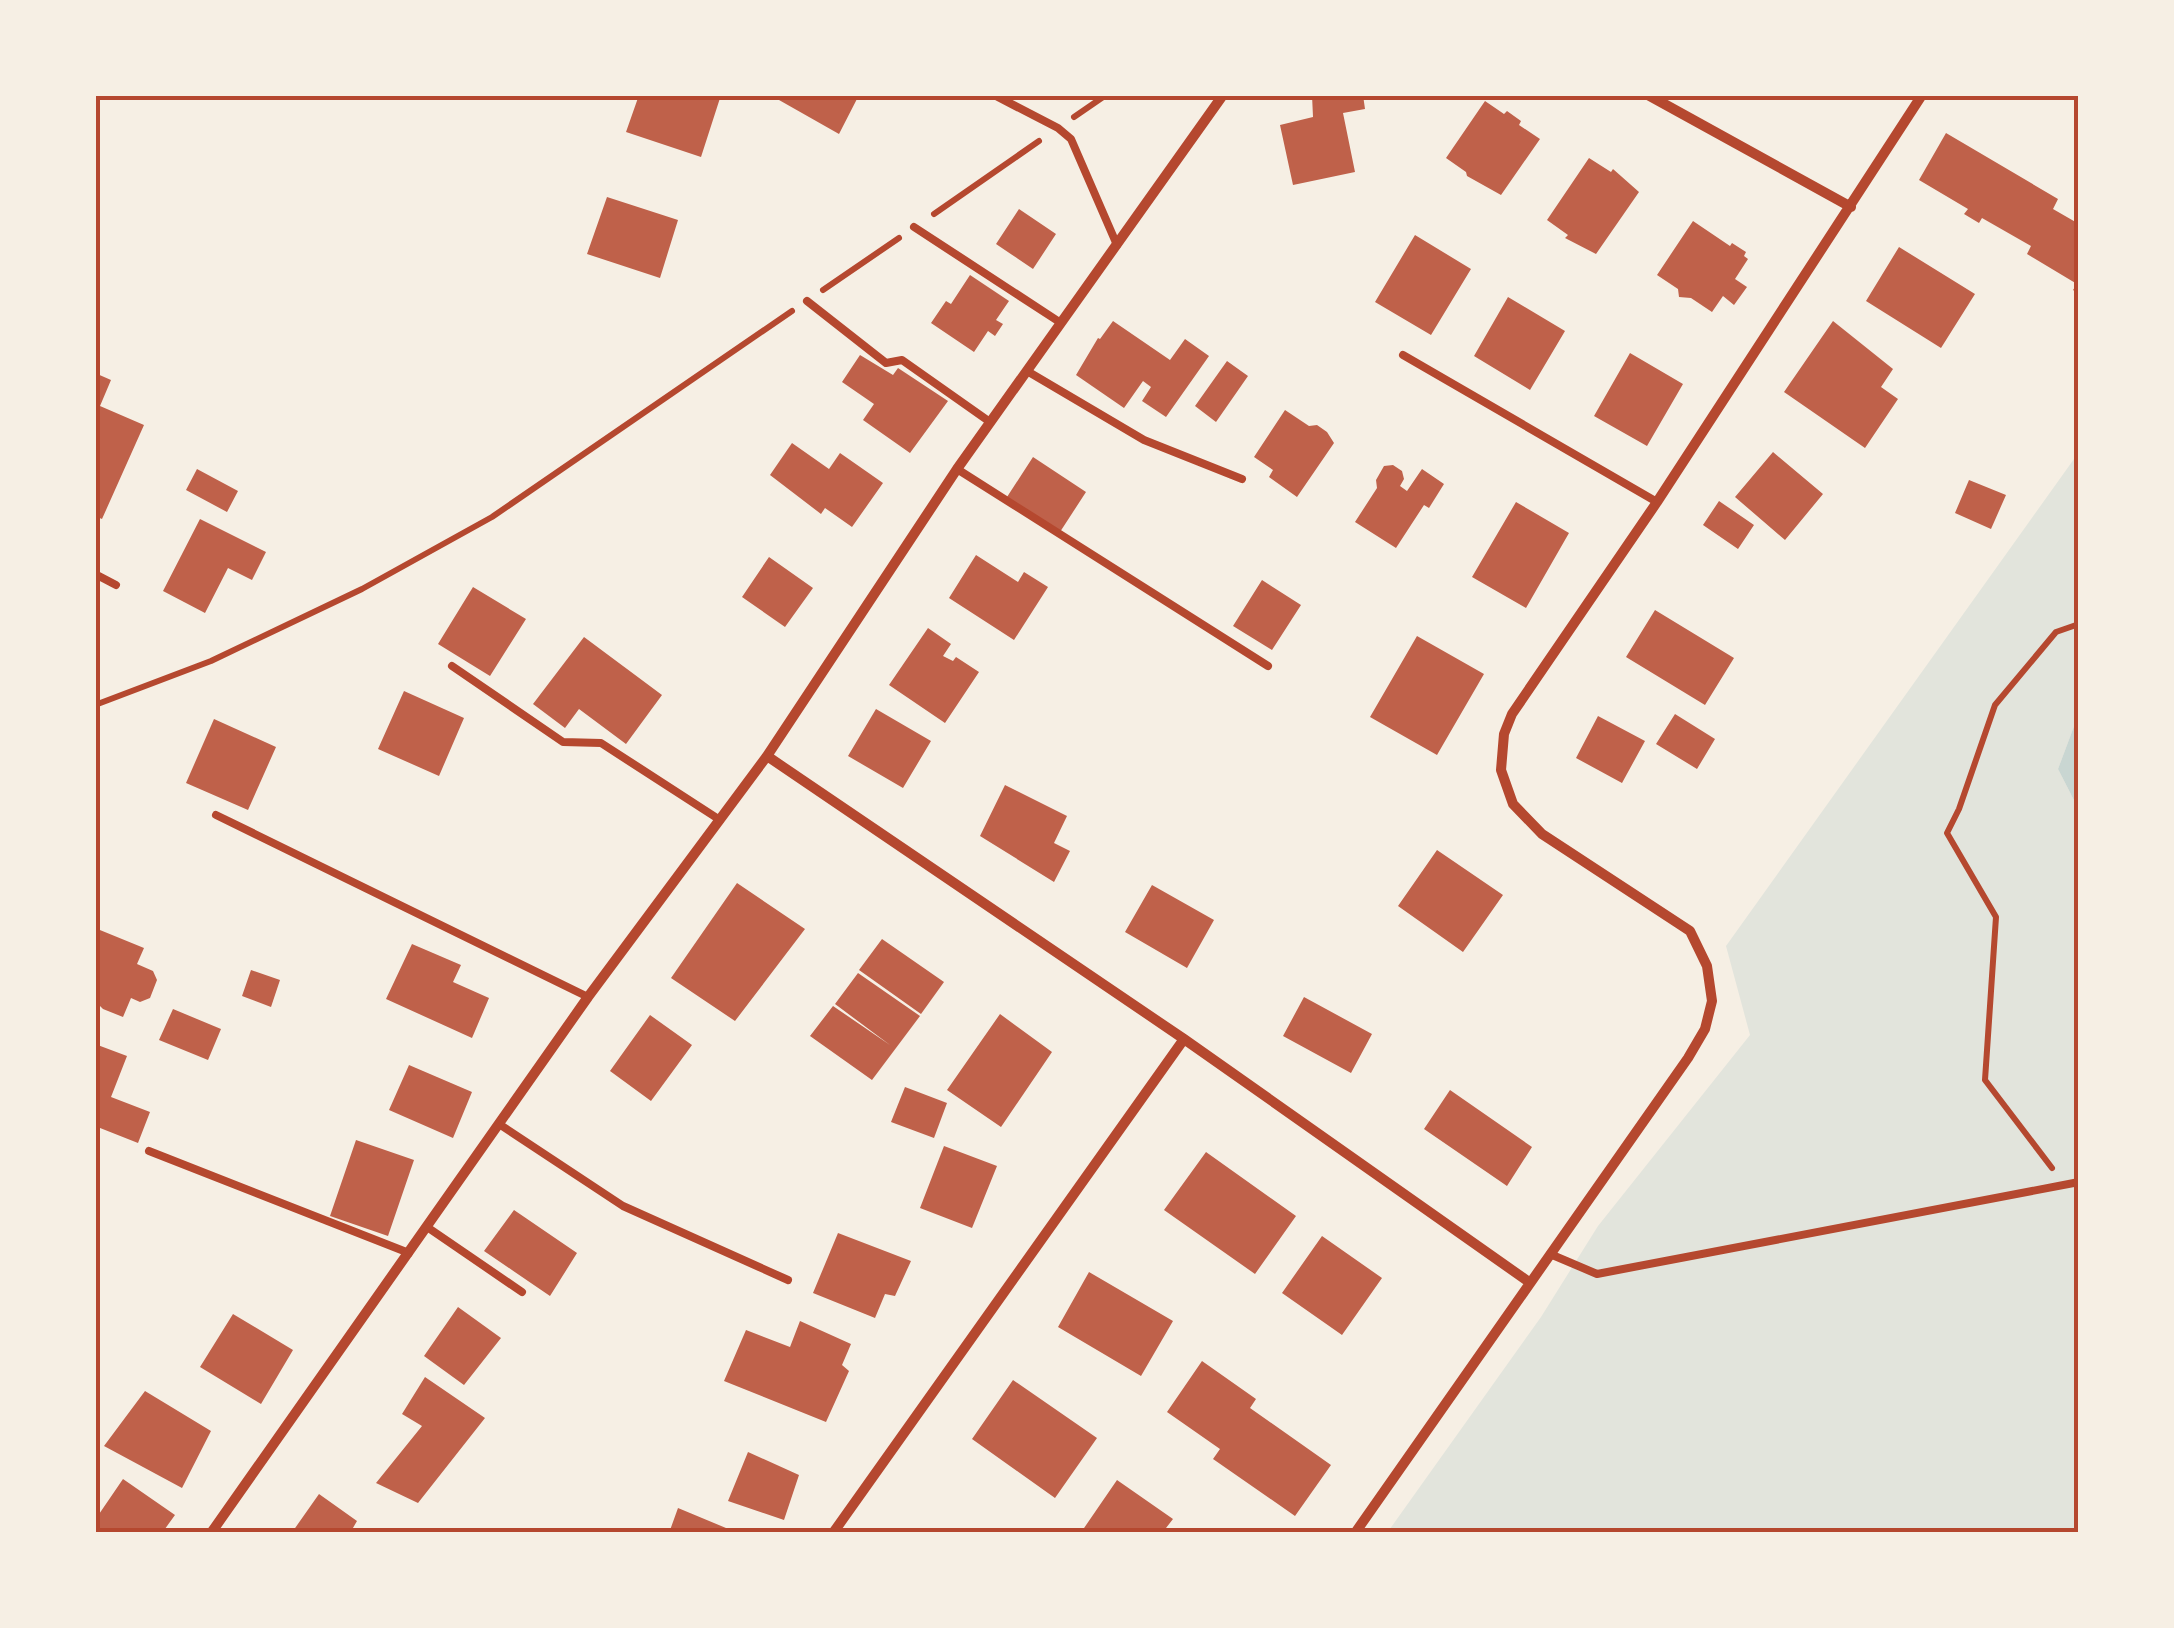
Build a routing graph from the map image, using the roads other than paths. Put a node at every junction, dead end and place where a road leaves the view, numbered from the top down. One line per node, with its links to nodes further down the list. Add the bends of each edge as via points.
1 (994, 95): 7 (lane, via 1071,139)
2 (1223, 95): 7 (street)
3 (1648, 95): 5 (street)
4 (1922, 95): 5 (street)
5 (1851, 207): 15 (street)
6 (914, 227): 9 (lane)
7 (1117, 245): 9 (street)
8 (807, 301): 12 (lane, via 886,362 902,360)
9 (1061, 322): 11 (street)
10 (1403, 354): 15 (lane)
11 (1026, 371): 12 (street); 14 (lane, via 1144,440)
12 (990, 422): 13 (street)
13 (957, 469): 19 (lane); 20 (street)
14 (1242, 480)
15 (1657, 502): 30 (street, via 1512,714 1501,770 1513,804 1542,834 1690,931 1707,966 1712,1001 1706,1029 1688,1058)
16 (95, 574): 17 (lane)
17 (116, 585)
18 (452, 666): 22 (lane, via 563,742 600,743)
19 (1268, 666)
20 (766, 756): 22 (street); 24 (street)
21 (216, 814): 23 (lane)
22 (720, 820): 23 (street)
23 (588, 998): 25 (street)
24 (1184, 1040): 32 (street); 35 (street)
25 (500, 1124): 28 (street); 31 (lane, via 623,1206)
26 (149, 1152): 29 (lane)
27 (2079, 1182): 30 (lane, via 1597,1274)
28 (426, 1227): 29 (street); 33 (lane)
29 (408, 1253): 34 (street)
30 (1550, 1254): 32 (street)
31 (788, 1280)
32 (1529, 1282): 36 (street)
33 (522, 1292)
34 (212, 1533)
35 (833, 1533)
36 (1355, 1533)

